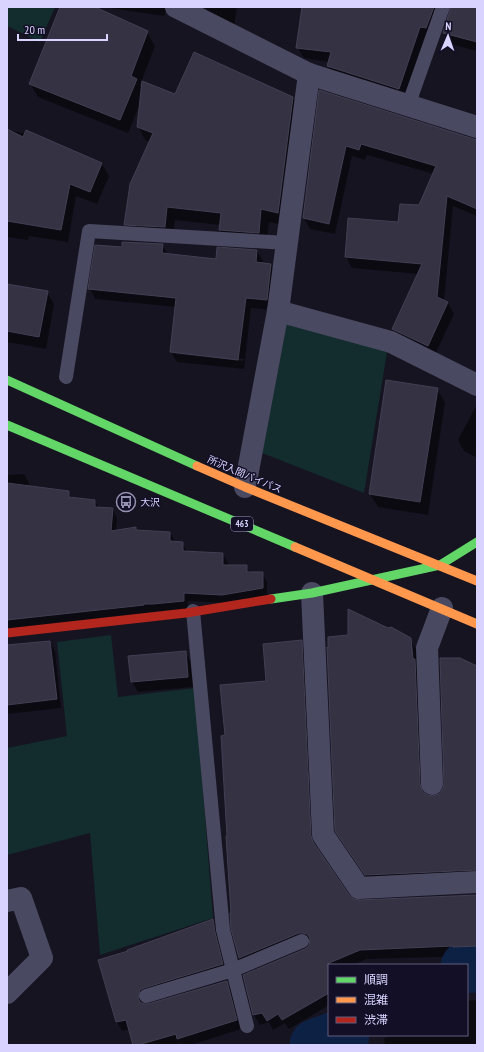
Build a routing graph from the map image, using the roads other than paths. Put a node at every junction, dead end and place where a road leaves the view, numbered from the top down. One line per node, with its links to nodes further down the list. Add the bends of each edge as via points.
1 (176, 7): 3 (street)
2 (443, 7): 4 (lane)
3 (309, 74): 4 (street); 6 (street)
4 (408, 106): 5 (street)
5 (477, 127)
6 (287, 243): 7 (street); 8 (lane, via 89,230)
7 (278, 311): 10 (street, via 391,342); 12 (street)
8 (66, 377)
9 (7, 380): 12 (main road, 所沢入間バイパス)
10 (477, 385)
11 (7, 425): 15 (main road, 463)
12 (245, 487): 14 (main road, 所沢入間バイパス)
13 (477, 542): 14 (main road)
14 (440, 565): 15 (main road); 16 (main road, 所沢入間バイパス)
15 (375, 580): 17 (main road); 18 (main road, 463)
16 (477, 581)
17 (312, 593): 19 (main road); 23 (street, via 323,835 359,888)
18 (442, 608): 20 (main road, 463); 22 (street, via 427,648)
19 (193, 612): 21 (main road); 26 (lane, via 223,930)
20 (477, 624)
21 (7, 633)
22 (432, 784)
23 (477, 882)
24 (7, 901): 27 (street, via 21,898 42,958)
25 (302, 941): 26 (lane)
26 (233, 970): 28 (lane); 29 (lane)
27 (7, 993)
28 (146, 996)
29 (247, 1026)

